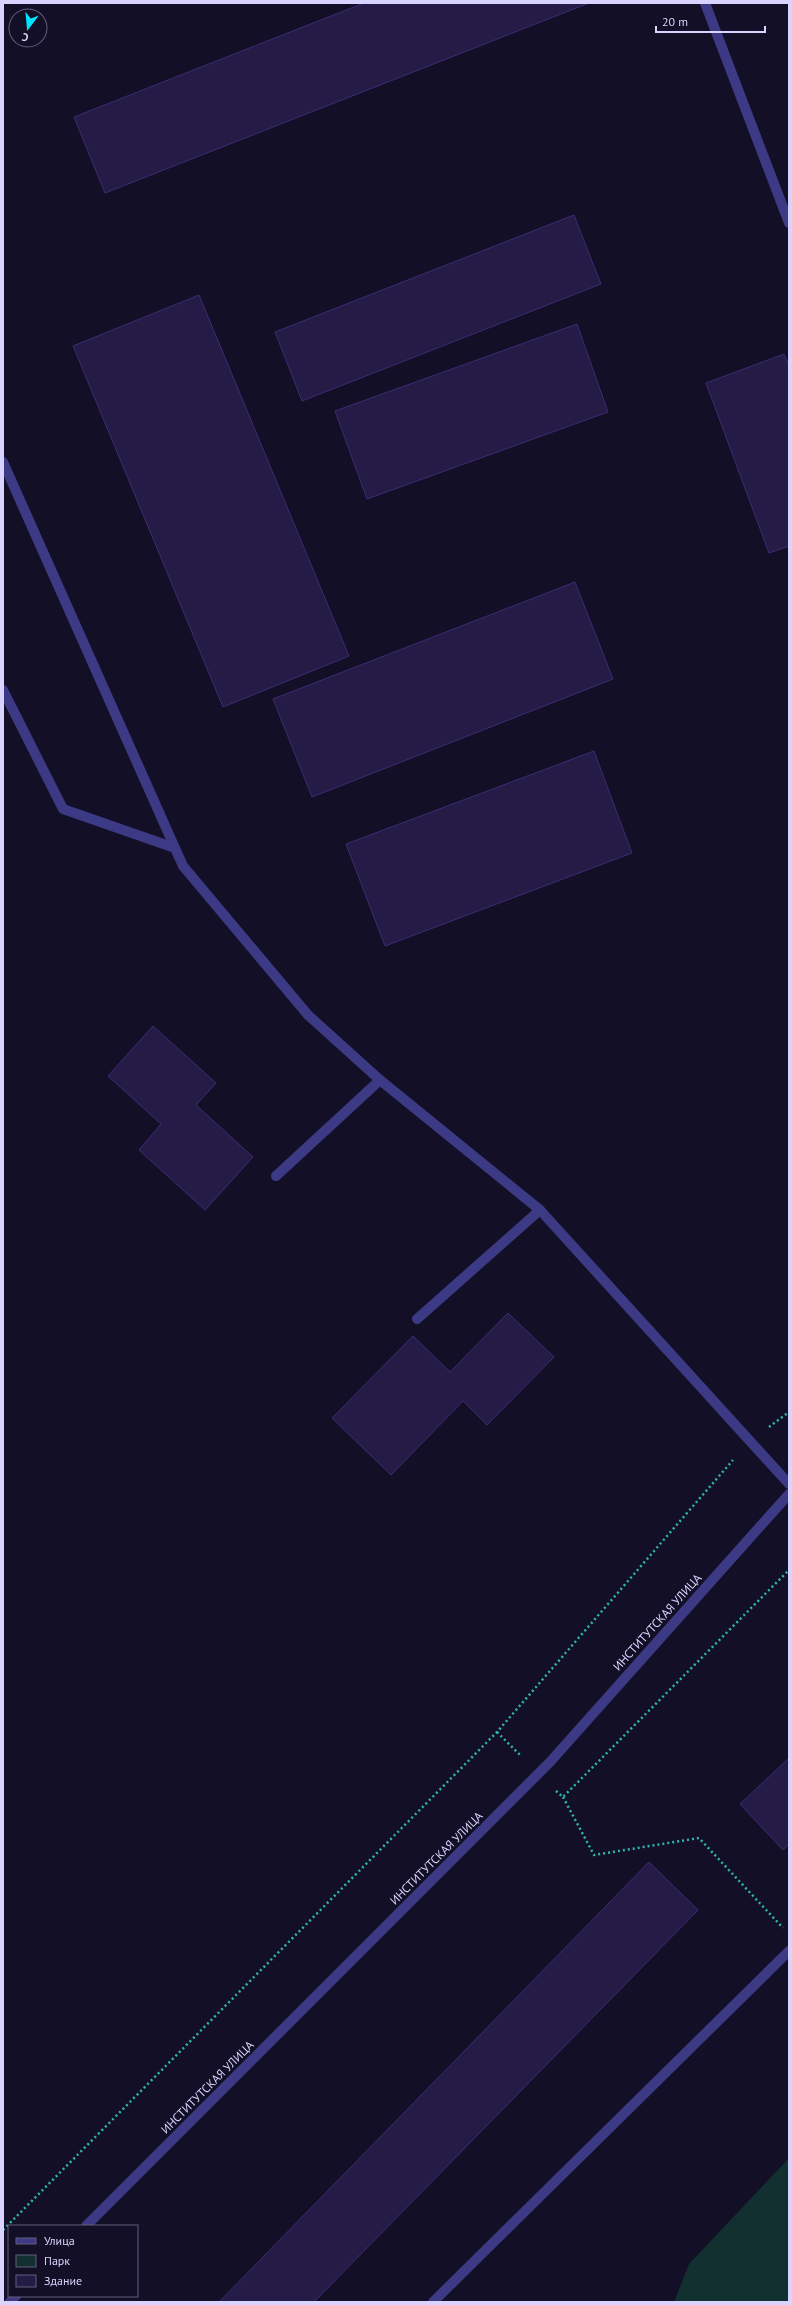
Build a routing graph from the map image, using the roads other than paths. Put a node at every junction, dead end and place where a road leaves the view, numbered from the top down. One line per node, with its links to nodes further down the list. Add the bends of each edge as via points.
1 (705, 3): 2 (street)
2 (789, 223)
3 (3, 462): 5 (street)
4 (3, 690): 5 (street, via 63,809)
5 (175, 848): 6 (street, via 183,866 308,1015)
6 (380, 1080): 7 (street); 8 (street)
7 (276, 1176)
8 (540, 1210): 9 (street); 10 (street)
9 (417, 1319)
10 (789, 1484)
11 (789, 1494): 13 (street, ИНСТИТУТСКАЯ УЛИЦА, via 539,1773)
12 (789, 1951): 14 (street)
13 (87, 2225)
14 (433, 2302)

